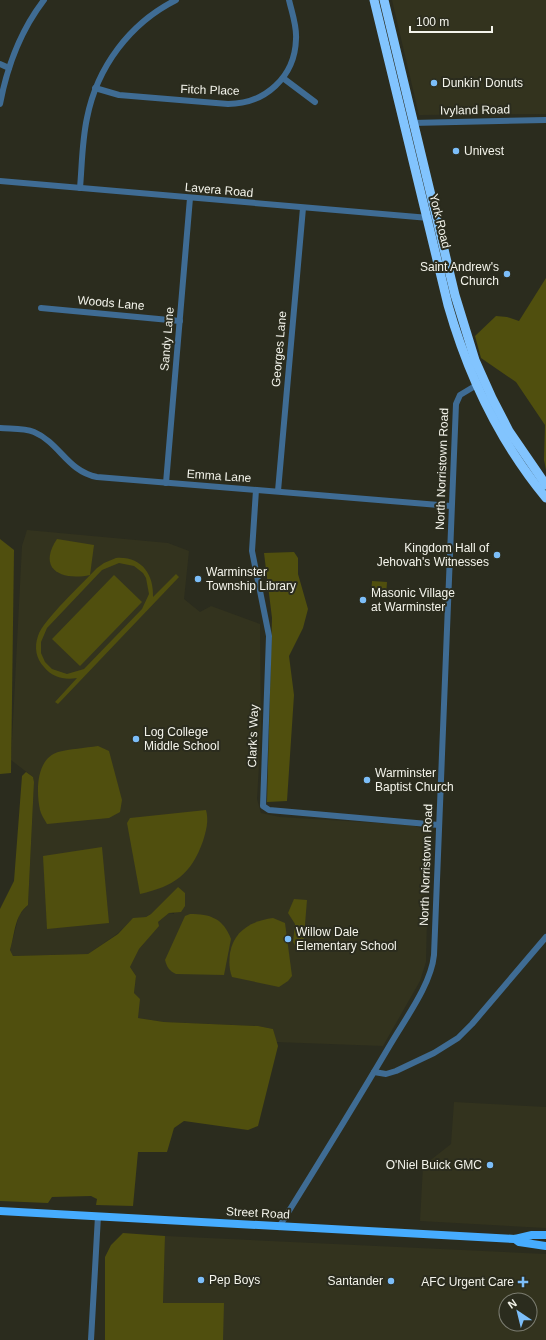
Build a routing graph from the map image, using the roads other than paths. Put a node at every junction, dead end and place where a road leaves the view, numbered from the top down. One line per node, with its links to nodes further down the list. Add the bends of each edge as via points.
1 (44, 0): 7 (street, via 28,25)
2 (176, 0): 9 (street, via 147,18 128,37 107,64)
3 (289, 0): 8 (street, Fitch Place, via 296,41 293,59)
4 (374, 0): 13 (highway, York Road)
5 (384, 0): 13 (highway, York Road)
6 (0, 64): 7 (street)
7 (9, 68): 11 (street)
8 (283, 78): 9 (street, Fitch Place, via 261,97 233,104 119,96); 10 (street)
9 (95, 88): 15 (street, via 87,119)
10 (315, 102)
11 (0, 104)
12 (546, 120): 13 (street, Ivyland Road)
13 (409, 124): 18 (highway, York Road); 19 (highway, York Road)
14 (0, 182): 15 (street, Lavera Road)
15 (80, 188): 16 (street, Lavera Road)
16 (190, 198): 17 (street, Lavera Road); 21 (street, Sandy Lane)
17 (303, 208): 18 (street, Lavera Road); 27 (street, Georges Lane)
18 (427, 218): 19 (street, Lavera Road); 22 (highway, York Road, via 453,323)
19 (436, 218): 22 (highway, York Road)
20 (41, 308): 21 (street, Woods Lane)
21 (180, 321): 24 (street, Sandy Lane)
22 (480, 383): 25 (highway, York Road); 28 (highway, York Road, via 498,428 515,457); 29 (street, North Norristown Road, via 460,395 456,404)
23 (0, 428): 24 (street, Emma Lane, via 28,430 42,436 76,469 91,476)
24 (166, 483): 26 (street, Emma Lane)
25 (546, 484)
26 (256, 490): 27 (street, Emma Lane); 30 (street, Clark's Way, via 252,551 269,636 263,806 269,810)
27 (278, 492): 29 (street, Emma Lane)
28 (546, 498)
29 (452, 506): 30 (street, North Norristown Road)
30 (439, 825): 32 (street, North Norristown Road, via 434,955 431,970)
31 (546, 937): 32 (street, via 458,1038 396,1071 386,1074)
32 (374, 1072): 35 (street, North Norristown Road)
33 (0, 1211): 34 (main road, Street Road)
34 (98, 1216): 35 (main road, Street Road); 39 (street)
35 (279, 1226): 37 (main road, Street Road)
36 (546, 1235): 37 (main road, Street Road)
37 (515, 1238): 38 (main road, Street Road, via 519,1242)
38 (546, 1246)
39 (91, 1340)

